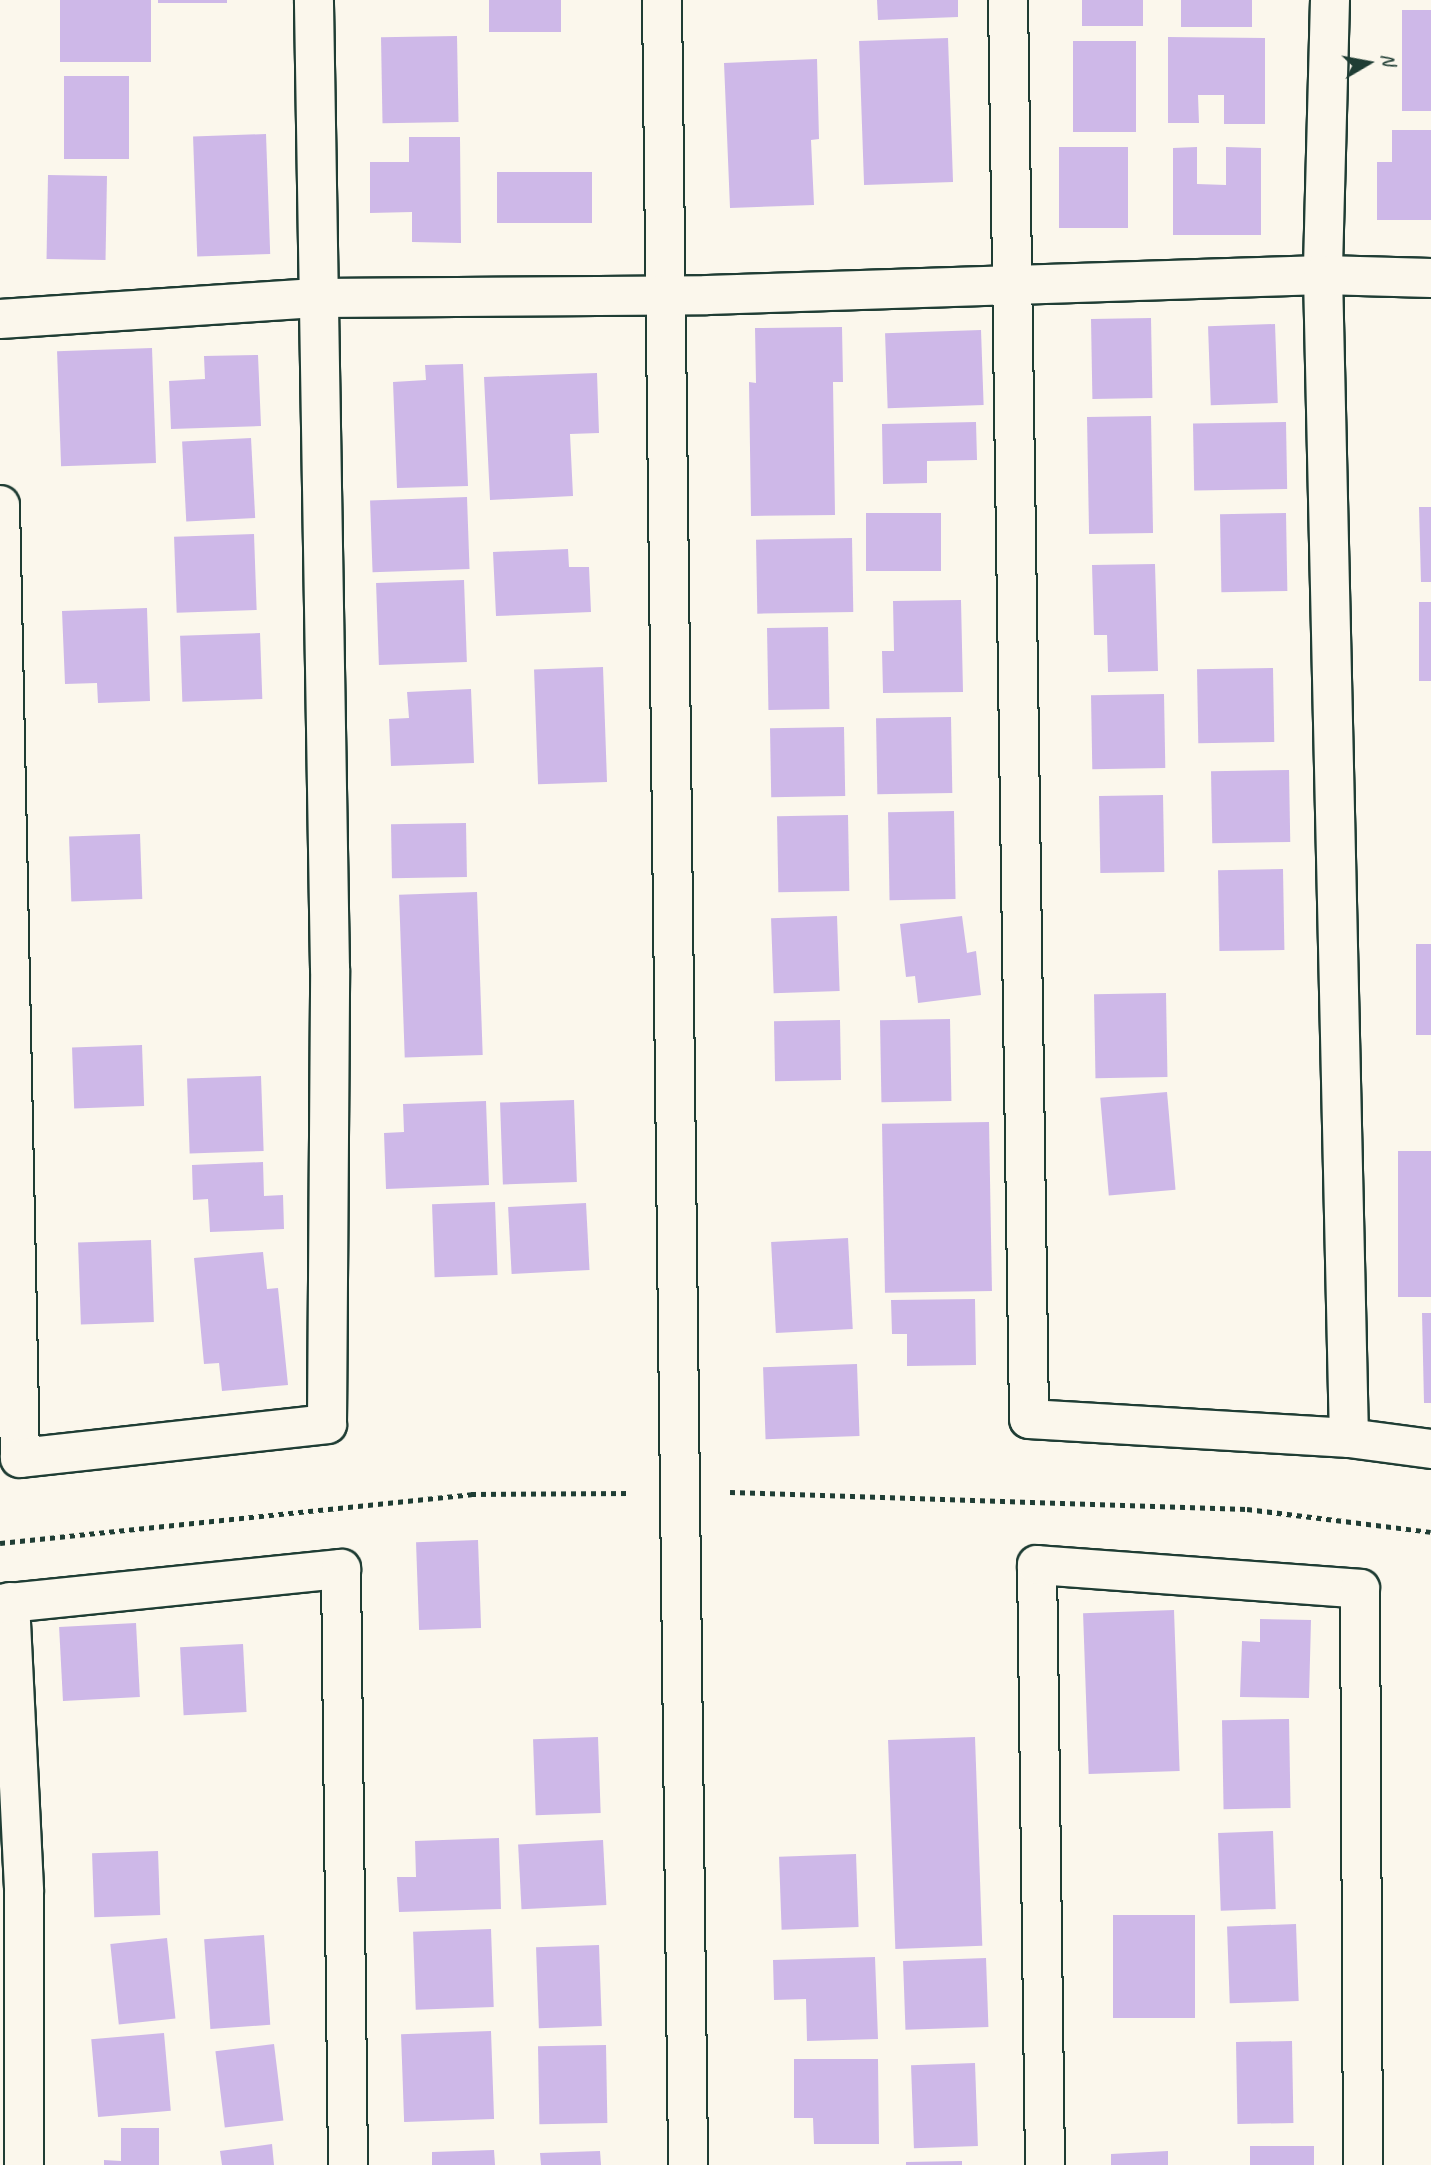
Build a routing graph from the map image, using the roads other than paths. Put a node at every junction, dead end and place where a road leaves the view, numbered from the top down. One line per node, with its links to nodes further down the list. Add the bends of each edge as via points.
1 (314, 0): 9 (street)
2 (662, 0): 8 (street)
3 (1008, 0): 7 (street)
4 (1330, 0): 5 (street)
5 (1323, 275): 6 (street); 7 (street); 12 (street)
6 (1431, 278)
7 (1010, 282): 8 (street); 12 (street, via 1029,1419)
8 (666, 295): 9 (street); 17 (street)
9 (318, 298): 10 (street); 11 (street, via 330,969 327,1424 20,1458)
10 (0, 319)
11 (0, 505)
12 (1349, 1438): 13 (street)
13 (1431, 1448)
14 (5, 1603): 15 (street, via 24,1892); 16 (street, via 341,1569)
15 (24, 2165)
16 (348, 2165)
17 (688, 2165)
18 (1045, 2165): 19 (street, via 1037,1564 1360,1589)
19 (1363, 2165)

